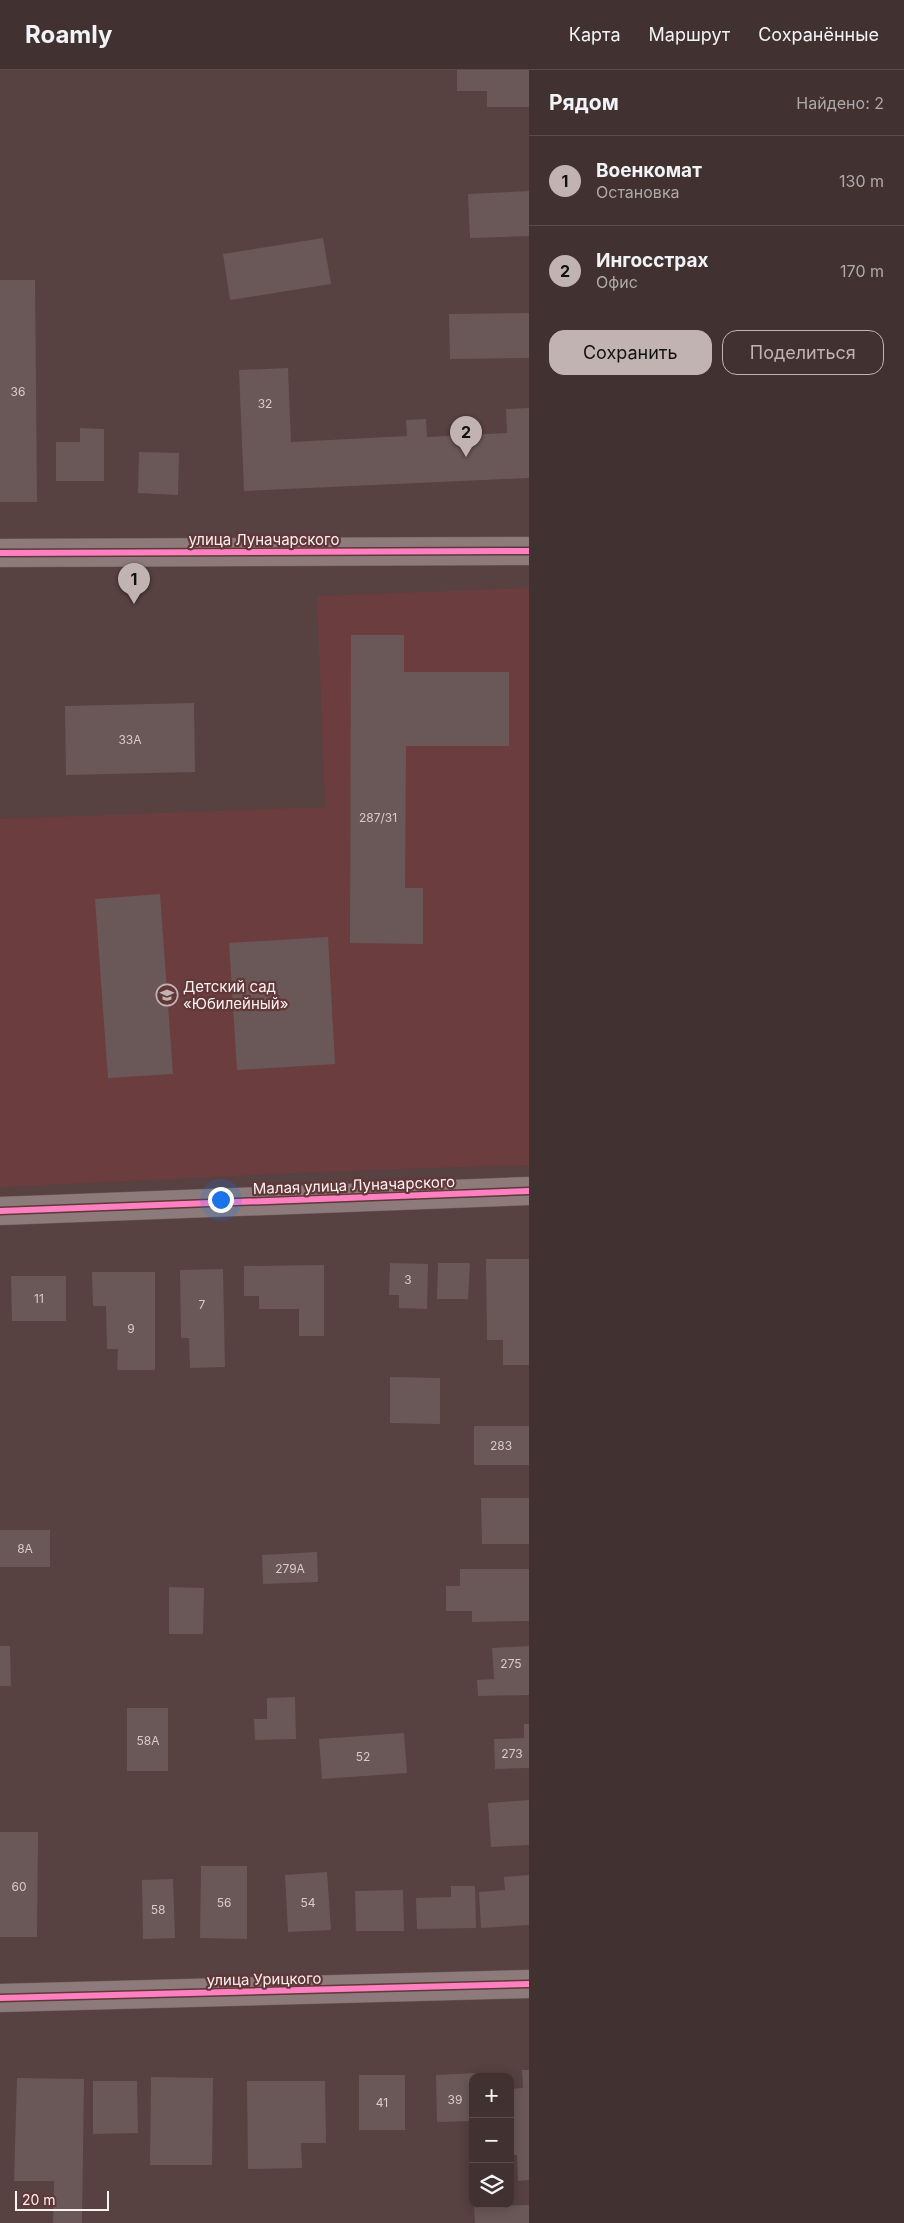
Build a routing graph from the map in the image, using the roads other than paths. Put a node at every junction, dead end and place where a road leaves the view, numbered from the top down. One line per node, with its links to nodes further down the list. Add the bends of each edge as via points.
1 (529, 551): 2 (street, улица Луначарского)
2 (0, 553)
3 (529, 1191): 4 (street, Малая улица Луначарского)
4 (0, 1212)
5 (529, 1984): 6 (street, улица Урицкого)
6 (0, 1998)

